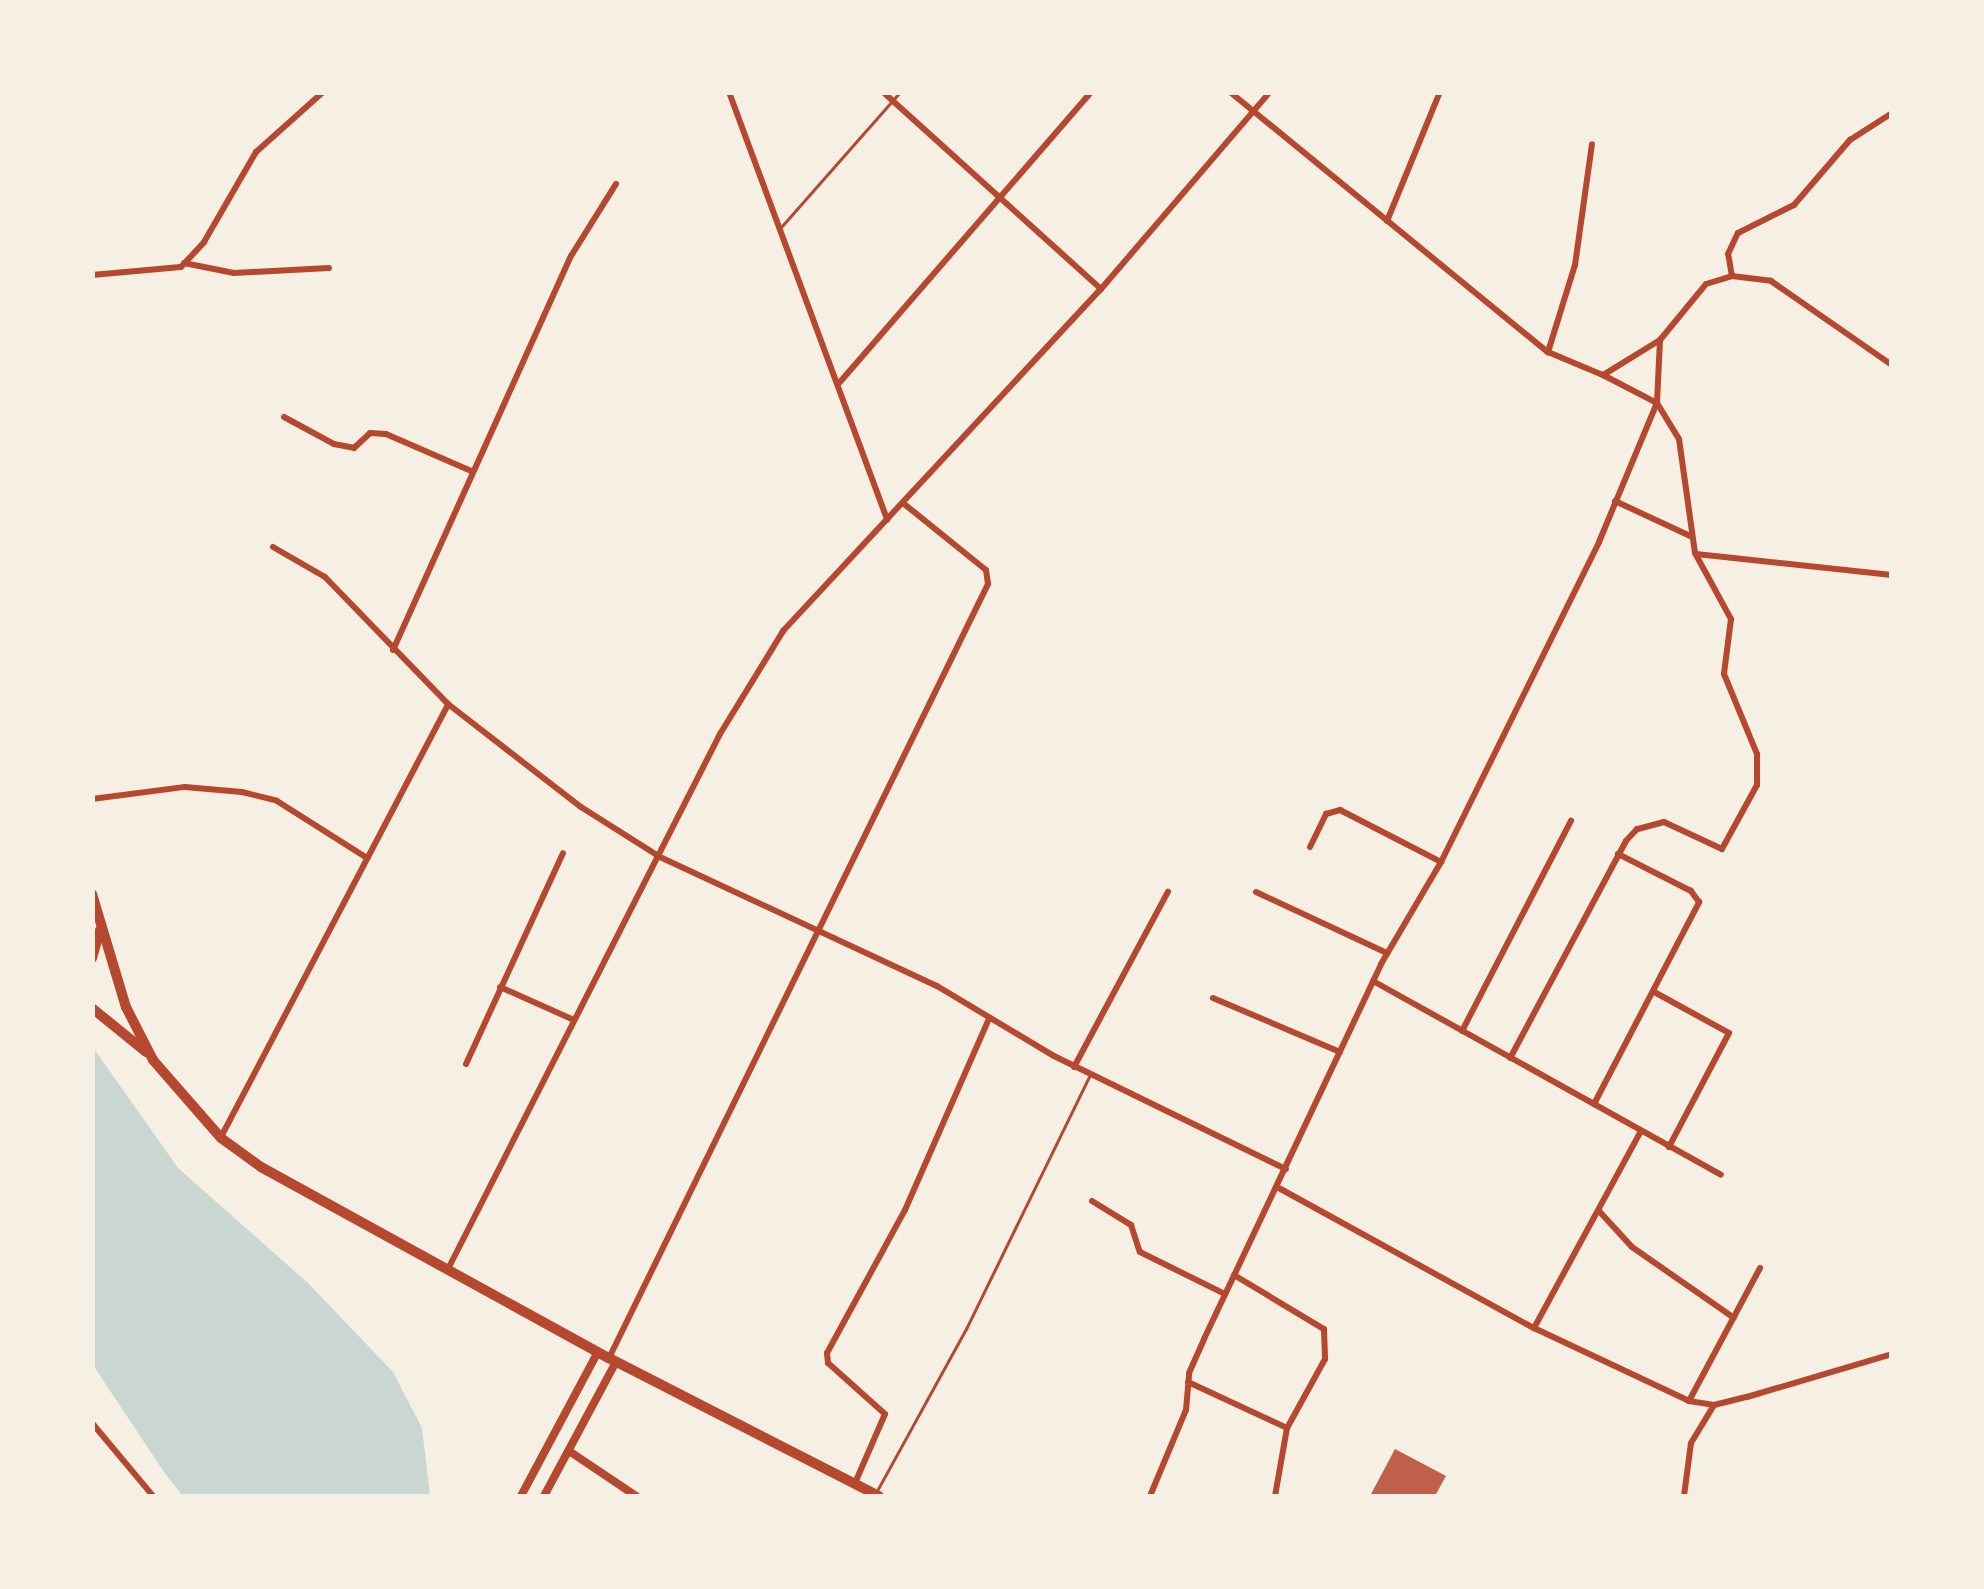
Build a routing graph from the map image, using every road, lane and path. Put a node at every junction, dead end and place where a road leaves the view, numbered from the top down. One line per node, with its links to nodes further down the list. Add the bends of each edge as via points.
1 (322, 92): 17 (street, via 256,152)
2 (730, 92): 16 (street)
3 (883, 92): 9 (street)
4 (900, 92): 9 (lane)
5 (1091, 92): 14 (street)
6 (1230, 92): 10 (street)
7 (1270, 92): 10 (street)
8 (1440, 92): 15 (street)
9 (892, 101): 14 (street); 16 (lane)
10 (1257, 112): 15 (street); 21 (street)
11 (1892, 113): 20 (street, via 1850,140 1794,205 1738,234 1728,254)
12 (1592, 144): 23 (street, via 1575,266)
13 (616, 184): 29 (street, via 571,256)
14 (1003, 194): 21 (street); 26 (street)
15 (1387, 221): 23 (street)
16 (781, 227): 26 (street)
17 (184, 263): 18 (street, via 234,273); 19 (street)
18 (329, 268)
19 (92, 275)
20 (1732, 276): 22 (street, via 1706,284); 24 (street, via 1771,281)
21 (1101, 288): 31 (street)
22 (1660, 340): 25 (street); 27 (street)
23 (1548, 352): 25 (street)
24 (1892, 365)
25 (1603, 375): 27 (street)
26 (839, 384): 32 (street)
27 (1657, 403): 30 (street); 33 (street, via 1679,439)
28 (284, 417): 29 (street, via 334,444 354,448 370,433 386,434)
29 (471, 471): 37 (street)
30 (1615, 501): 33 (street); 46 (street)
31 (903, 503): 32 (street); 51 (street, via 986,570 988,584)
32 (887, 520): 44 (street, via 782,631 720,734)
33 (1690, 536): 35 (street)
34 (273, 548): 37 (street, via 325,577)
35 (1695, 554): 36 (street); 43 (street, via 1730,619 1724,674 1757,754 1757,786 1722,849 1664,822 1637,830)
36 (1892, 576)
37 (393, 650): 38 (street)
38 (448, 704): 44 (street, via 581,807); 45 (street)
39 (92, 798): 45 (street, via 185,786 242,792 276,801)
40 (1571, 822): 61 (street)
41 (1310, 847): 46 (street, via 1326,814 1340,810)
42 (563, 853): 55 (street)
43 (1618, 854): 56 (street, via 1691,891 1699,902); 63 (street)
44 (660, 857): 51 (street); 59 (street)
45 (367, 858): 70 (street)
46 (1441, 862): 52 (street)
47 (1168, 892): 66 (street)
48 (1256, 892): 52 (street)
49 (92, 894): 50 (highway)
50 (102, 925): 53 (highway); 64 (highway, via 126,1007)
51 (816, 934): 60 (street, via 937,986); 84 (street)
52 (1387, 953): 54 (street)
53 (92, 958)
54 (1373, 981): 61 (street); 62 (street)
55 (500, 987): 59 (street); 65 (street)
56 (1656, 993): 68 (street); 71 (street, via 1729,1033)
57 (1213, 998): 62 (street)
58 (92, 1008): 64 (highway)
59 (574, 1020): 78 (street)
60 (989, 1020): 66 (street); 91 (street, via 905,1210 828,1353 828,1363 885,1414)
61 (1462, 1031): 63 (street)
62 (1340, 1052): 72 (street)
63 (1510, 1058): 68 (street)
64 (154, 1060): 70 (highway)
65 (466, 1064)
66 (1074, 1066): 67 (street)
67 (1090, 1075): 72 (street); 96 (lane)
68 (1594, 1104): 69 (street)
69 (1641, 1131): 71 (street); 76 (street)
70 (221, 1138): 78 (highway)
71 (1669, 1146): 73 (street)
72 (1286, 1169): 74 (street)
73 (1721, 1176)
74 (1277, 1187): 79 (street); 82 (street)
75 (1092, 1201): 80 (street, via 1131,1225 1140,1252)
76 (1598, 1211): 81 (street, via 1660,1269); 82 (street)
77 (1760, 1268): 81 (street)
78 (448, 1270): 84 (highway)
79 (1234, 1275): 80 (street); 89 (street, via 1324,1329 1325,1359)
80 (1225, 1294): 85 (street)
81 (1734, 1318): 86 (street)
82 (1534, 1328): 86 (street)
83 (1892, 1354): 87 (street)
84 (608, 1357): 90 (street); 91 (highway); 93 (street)
85 (1188, 1382): 89 (street); 97 (street, via 1186,1410)
86 (1689, 1400): 87 (street)
87 (1714, 1405): 99 (street, via 1691,1443)
88 (92, 1422): 92 (street)
89 (1287, 1428): 98 (street)
90 (569, 1450): 94 (street); 95 (street)
91 (855, 1484): 96 (highway)
92 (153, 1496)
93 (521, 1496)
94 (544, 1496)
95 (636, 1496)
96 (877, 1496)
97 (1150, 1496)
98 (1275, 1496)
99 (1684, 1496)

